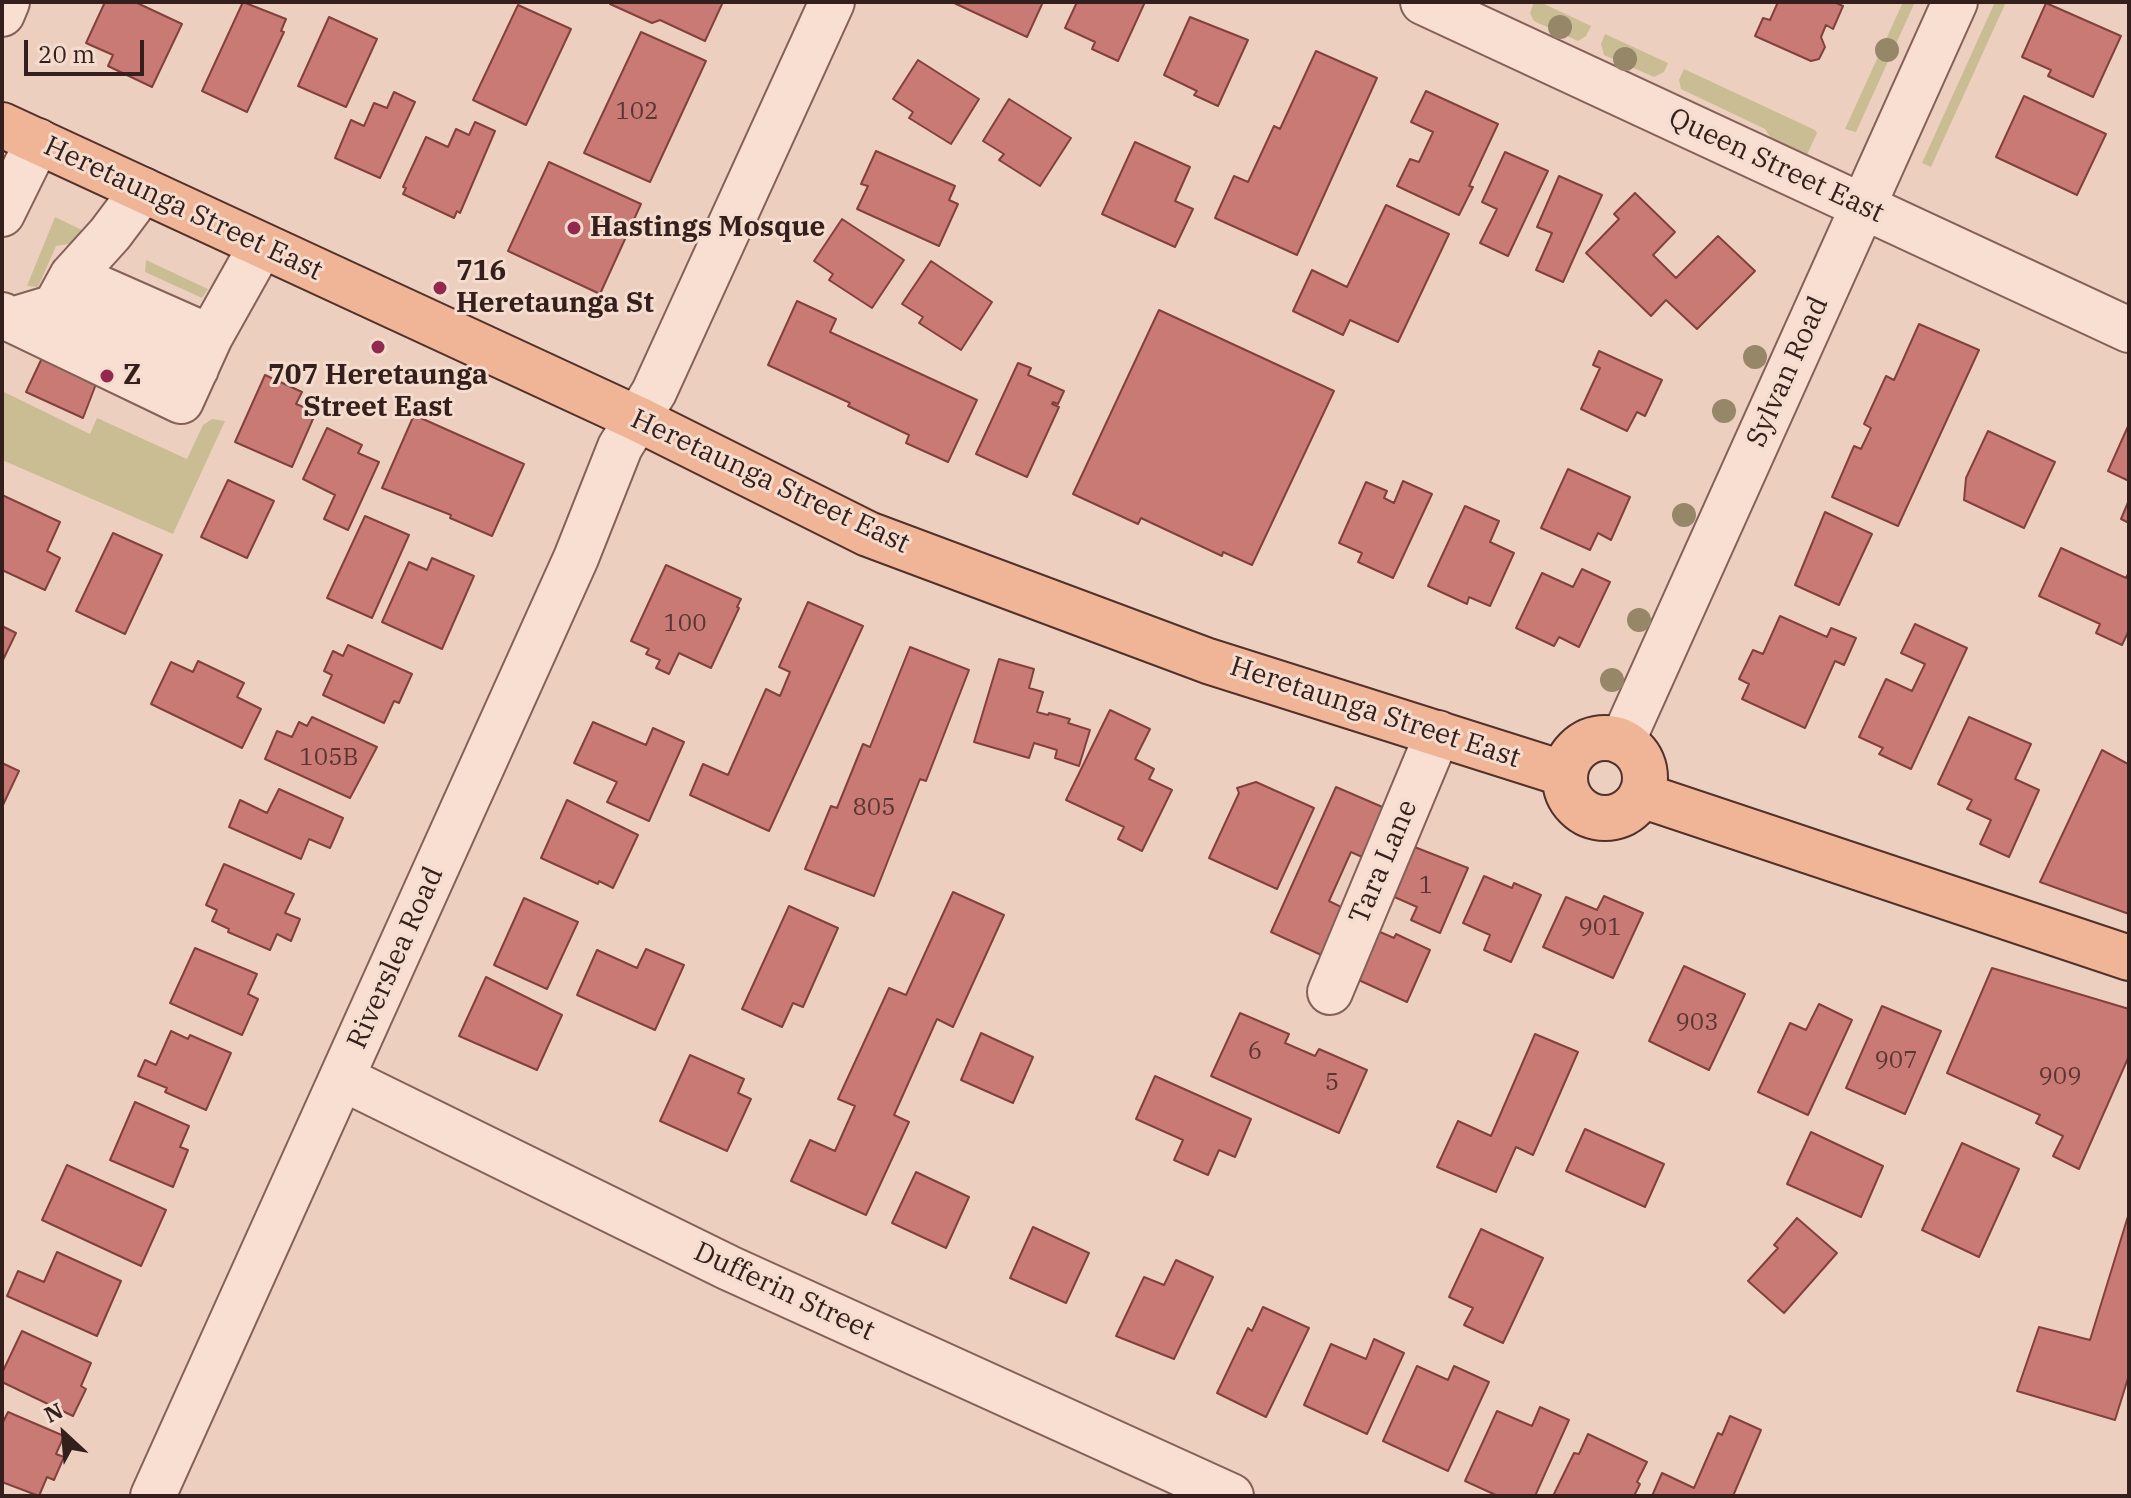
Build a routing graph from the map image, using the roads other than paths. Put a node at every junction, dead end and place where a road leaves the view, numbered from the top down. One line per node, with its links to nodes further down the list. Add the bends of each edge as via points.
1 (7, 2): 5 (street)
2 (832, 2): 15 (street, Riverslea Road)
3 (1423, 2): 8 (street, Queen Street East)
4 (1955, 2): 8 (street, Sylvan Road)
5 (2, 14)
6 (20, 133): 7 (main road, Heretaunga Street East); 9 (street)
7 (143, 190): 10 (main road, Heretaunga Street East); 11 (street)
8 (1862, 208): 13 (street, Queen Street East); 17 (street, Sylvan Road)
9 (2, 214)
10 (261, 246): 14 (street); 15 (main road, Heretaunga Street East)
11 (64, 291): 12 (street); 14 (street)
12 (7, 318): 14 (street, via 181,401)
13 (2129, 330)
14 (203, 353)
15 (638, 419): 16 (main road, Heretaunga Street East, via 868,534 1208,661); 22 (street, Riverslea Road, via 620,447 576,558)
16 (1438, 733): 18 (main road, Heretaunga Street East); 21 (street, Tara Lane)
17 (1622, 742): 18 (main road, via 1610,738 1585,743 1575,751); 19 (main road, via 1640,758)
18 (1565, 774): 19 (main road, via 1569,796 1594,816 1616,816)
19 (1641, 795): 20 (main road)
20 (2129, 958)
21 (1330, 992)
22 (342, 1078): 23 (street, Riverslea Road); 24 (street, Dufferin Street, via 729,1268)
23 (153, 1496)
24 (1231, 1496)

